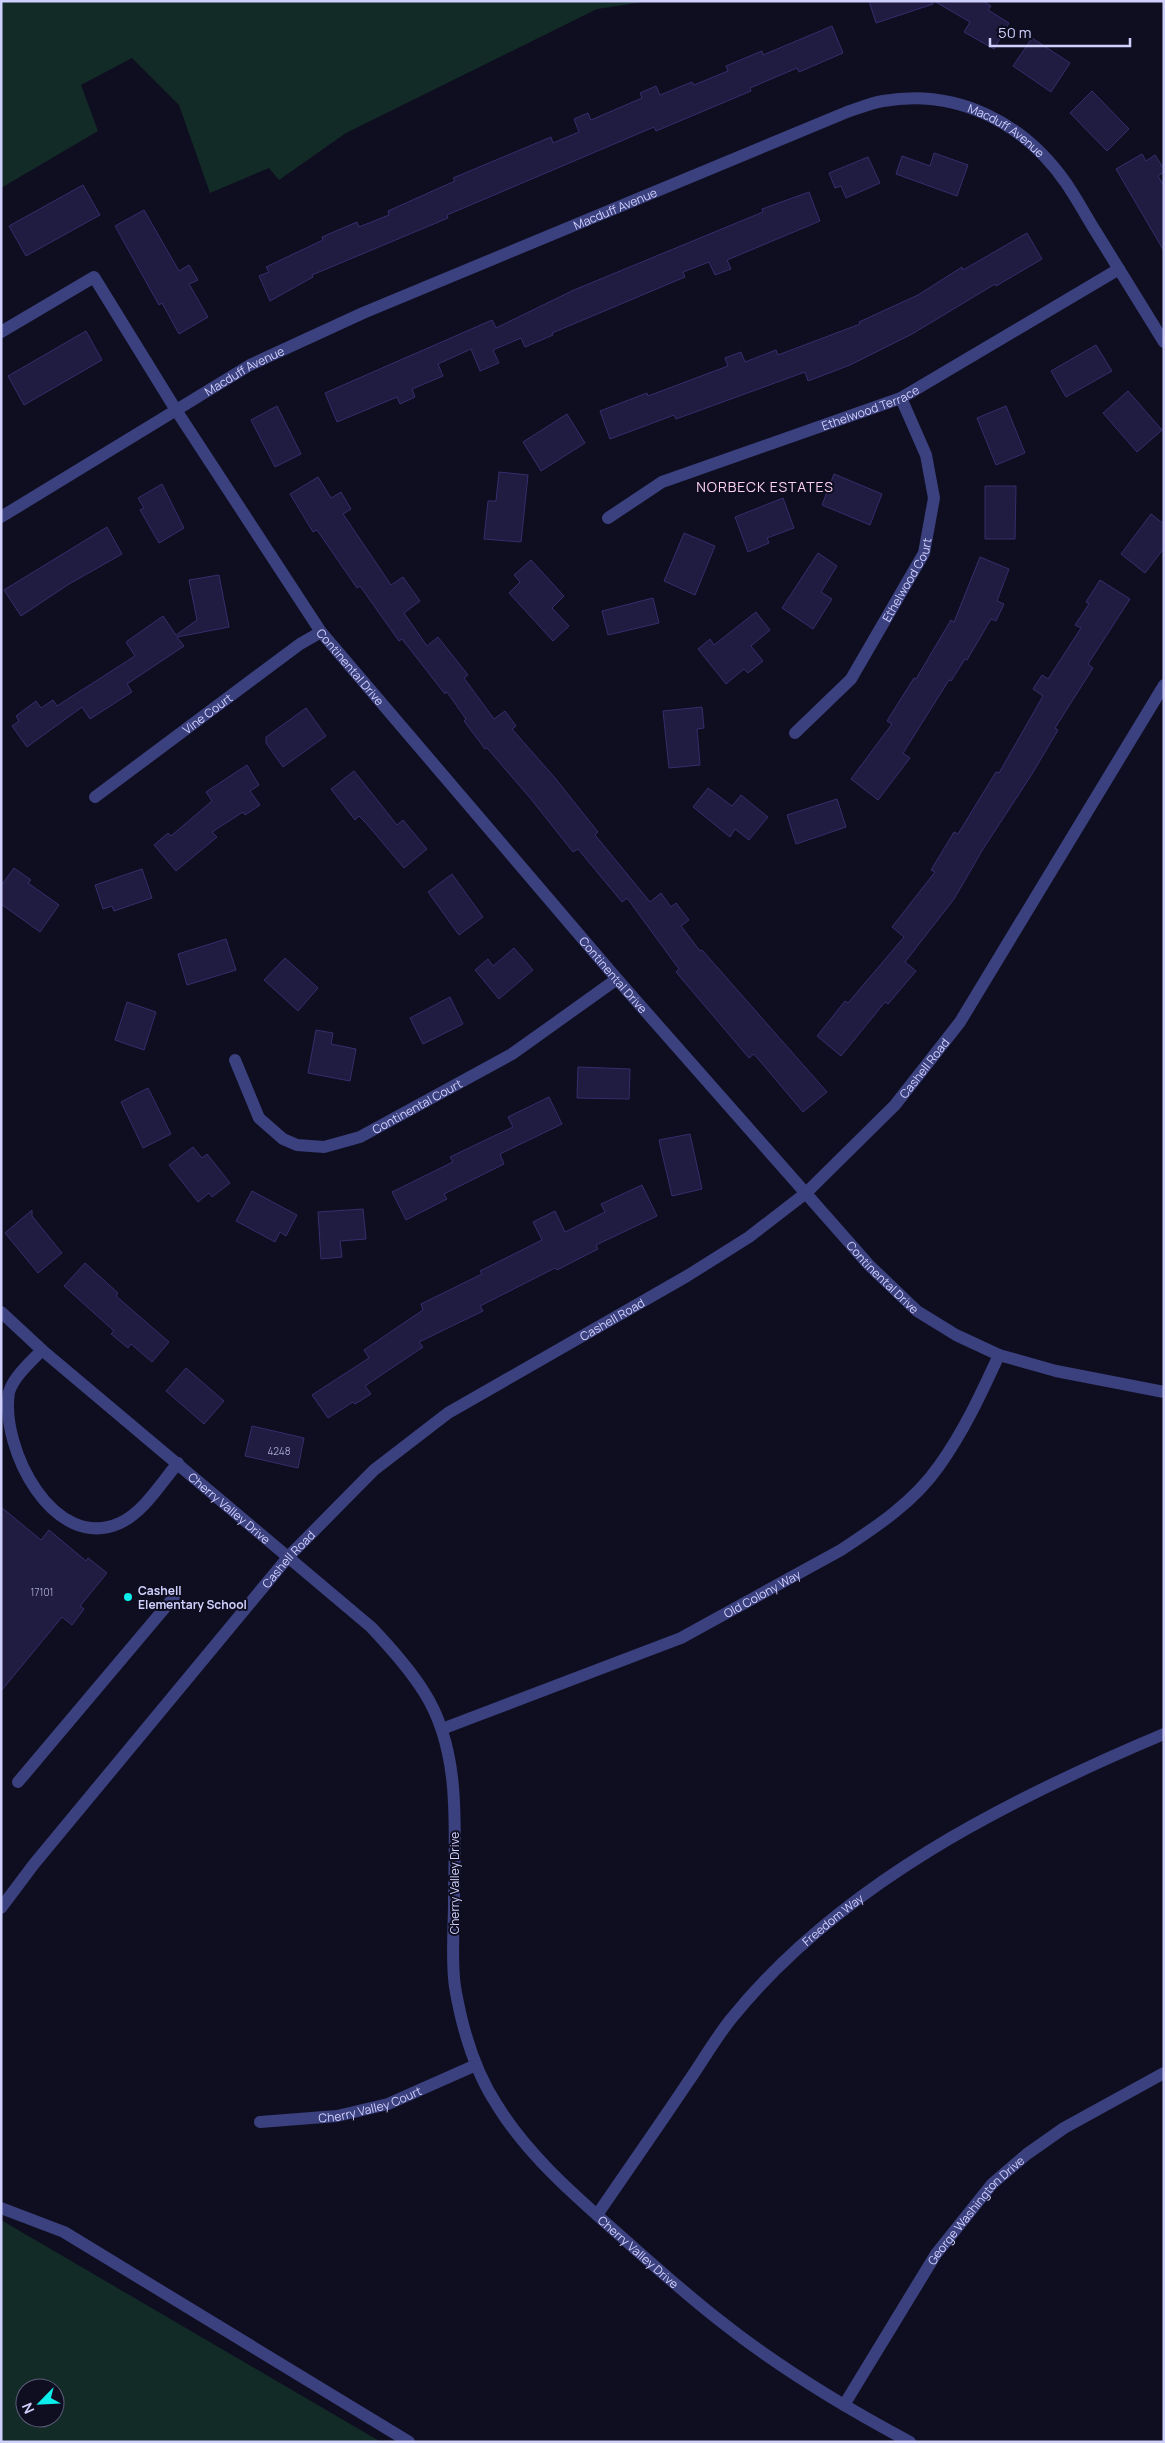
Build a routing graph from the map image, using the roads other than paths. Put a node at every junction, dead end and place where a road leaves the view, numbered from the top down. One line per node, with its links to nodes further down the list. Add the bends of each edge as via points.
1 (1119, 269): 3 (street, Macduff Avenue); 4 (street, Ethelwood Terrace); 5 (street, Macduff Avenue, via 1066,183 1041,152 1019,132 983,112 950,102 883,101 846,112 363,313 250,365)
2 (1, 332): 5 (street, Continental Drive, via 94,277)
3 (1164, 342)
4 (901, 398): 7 (street, Ethelwood Terrace, via 662,482); 10 (street, Ethelwood Court, via 926,456 934,498 924,553 851,679)
5 (176, 410): 6 (street, Macduff Avenue); 8 (street, Continental Drive)
6 (1, 517)
7 (608, 518)
8 (322, 632): 11 (street, Vine Court, via 300,644); 12 (street, Continental Drive)
9 (1164, 684): 14 (street, Cashell Road, via 960,1022 895,1105)
10 (795, 733)
11 (95, 797)
12 (617, 979): 13 (street, Continental Court, via 512,1054 360,1137 324,1147 297,1145 283,1139 259,1118); 14 (street, Continental Drive)
13 (235, 1060)
14 (806, 1193): 17 (street, Continental Drive, via 869,1265 917,1311 956,1335); 20 (street, Cashell Road, via 749,1237 688,1276 448,1413 374,1470)
15 (1, 1312): 16 (street, Cherry Valley Drive)
16 (42, 1350): 19 (street, Cherry Valley Drive); 19 (street, via 11,1386 6,1413 7,1431 20,1472 44,1502 77,1526 90,1530 104,1528 134,1514)
17 (999, 1355): 18 (street, Continental Drive, via 1056,1371); 22 (street, Old Colony Way, via 972,1414 938,1467 889,1518 681,1638)
18 (1164, 1392)
19 (178, 1463): 20 (street, Cherry Valley Drive)
20 (289, 1556): 22 (street, Cherry Valley Drive, via 371,1627 397,1655 425,1693); 25 (street, Cashell Road)
21 (174, 1597): 24 (street)
22 (442, 1728): 26 (street, Cherry Valley Drive, via 451,1768 454,1810 454,1984)
23 (1164, 1734): 30 (street, Freedom Way, via 1089,1765 943,1842 868,1890 789,1955 731,2020)
24 (18, 1782)
25 (1, 1908)
26 (476, 2065): 28 (street, Cherry Valley Court, via 388,2104 337,2116); 30 (street, Cherry Valley Drive, via 496,2105 520,2137)
27 (1164, 2073): 31 (street, George Washington Drive, via 1064,2128 1026,2154 992,2184 936,2254)
28 (260, 2122)
29 (1, 2208): 33 (street, via 64,2232)
30 (597, 2215): 31 (street, Cherry Valley Drive, via 720,2321)
31 (844, 2405): 32 (street, Cherry Valley Drive)
32 (908, 2441)
33 (409, 2442)

